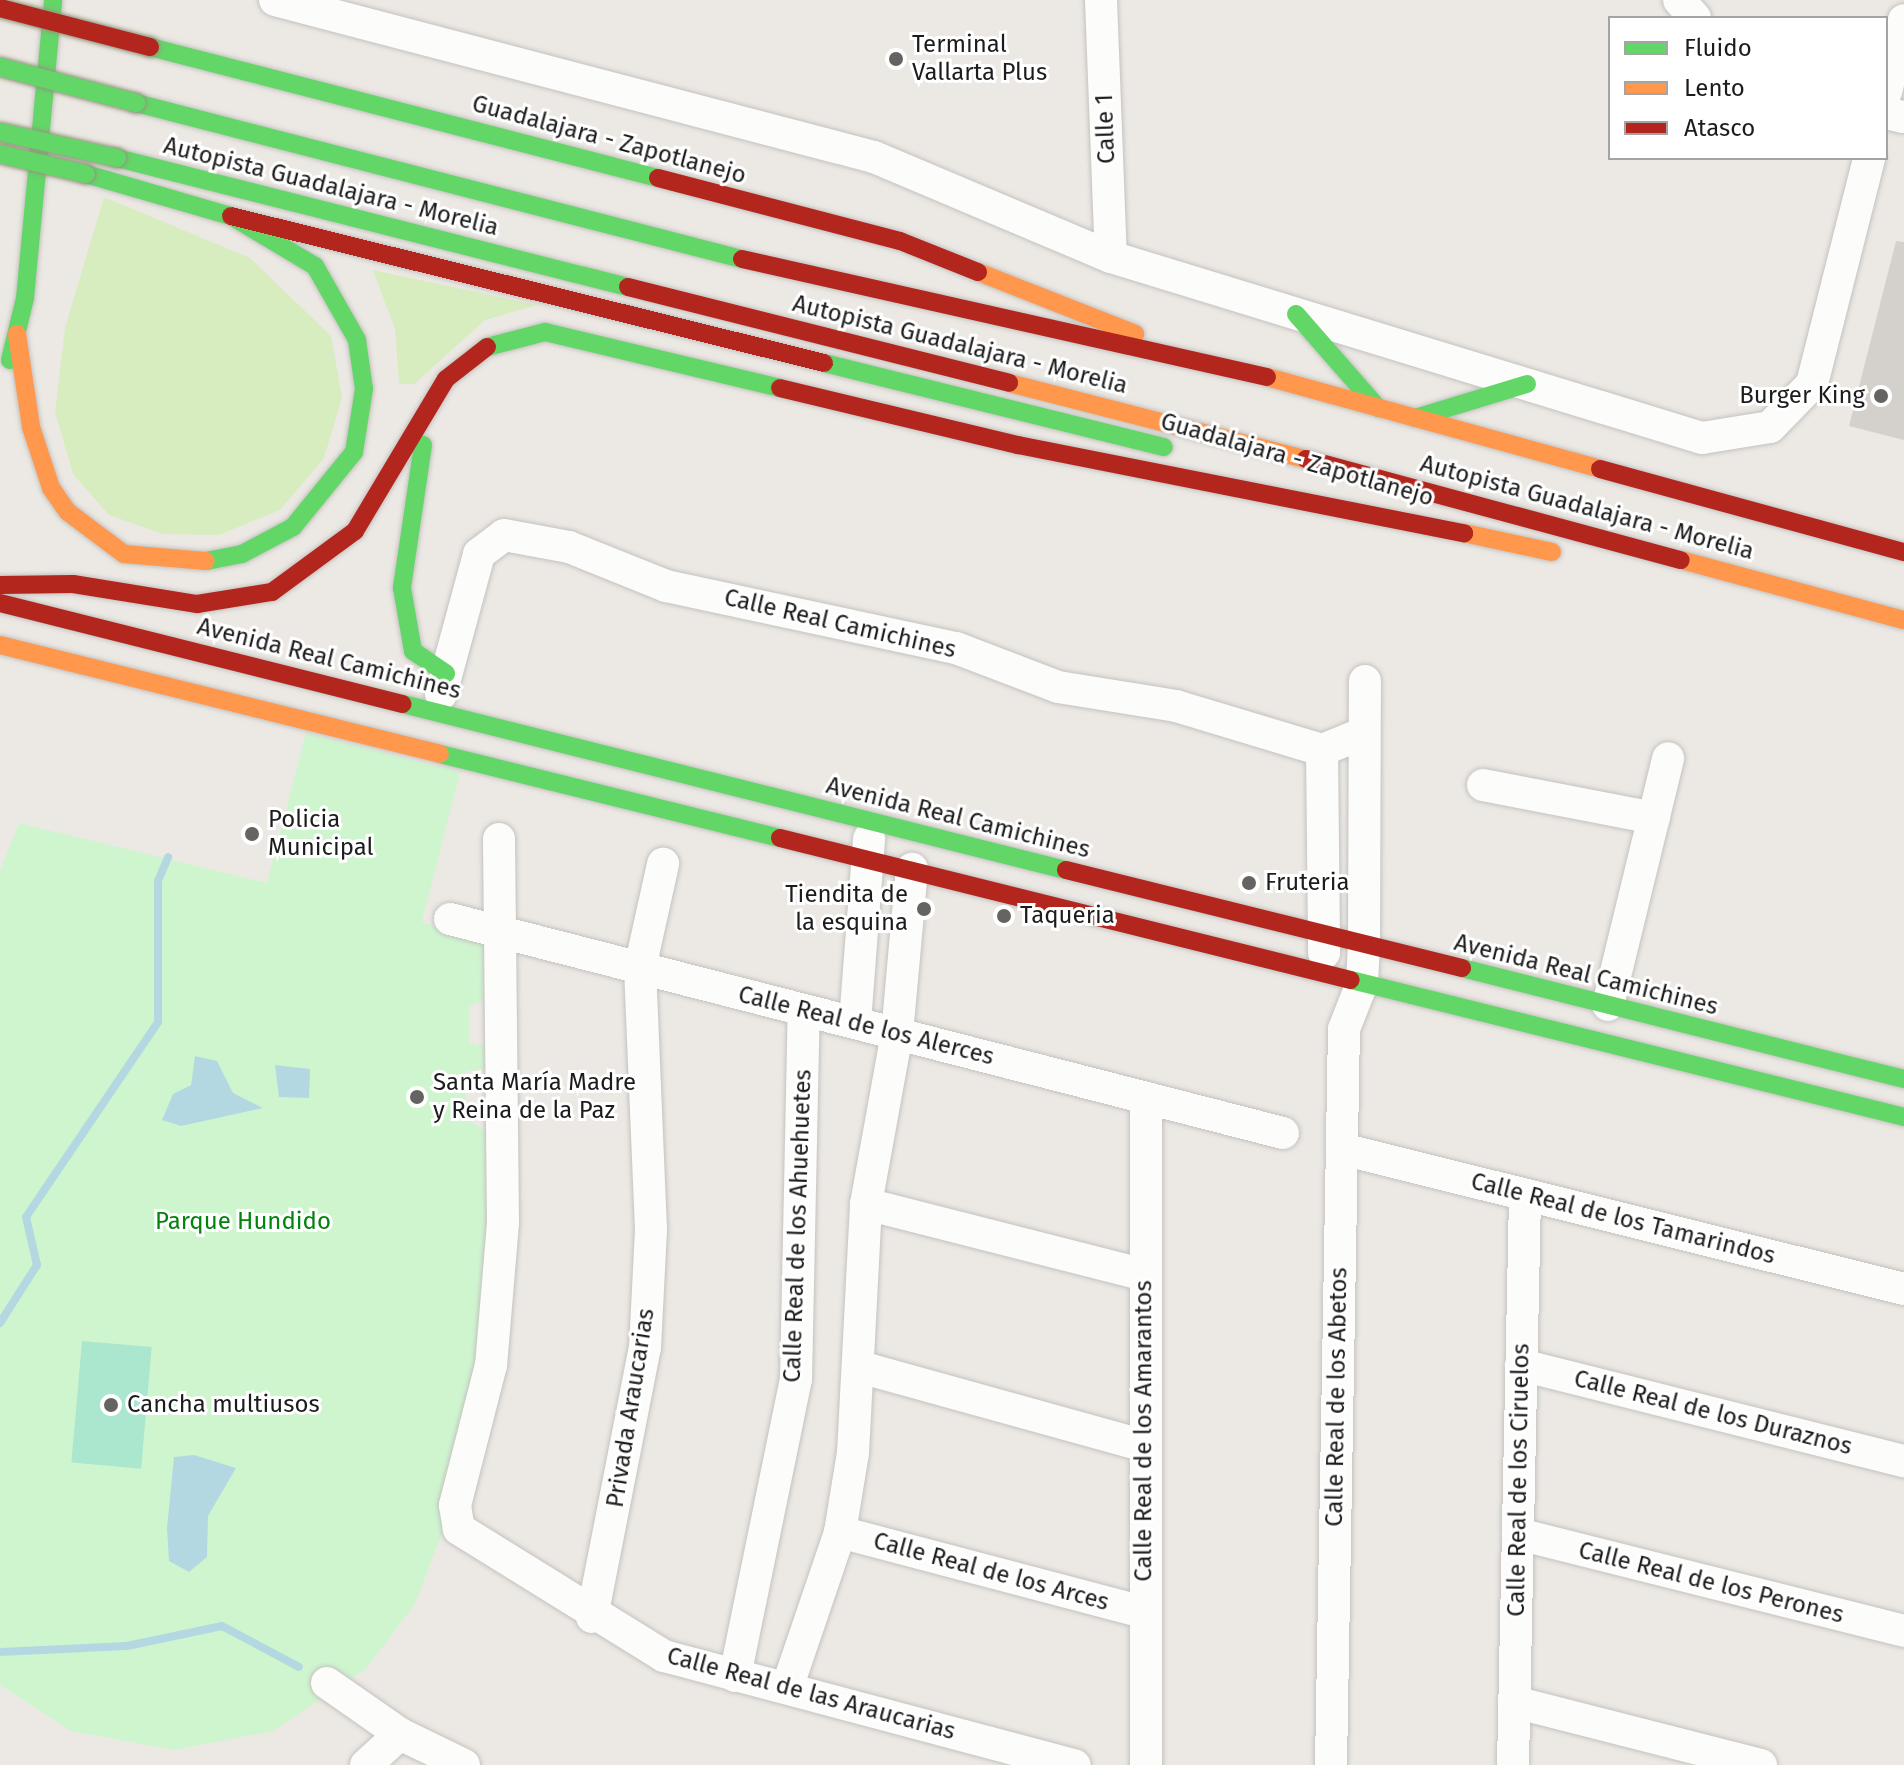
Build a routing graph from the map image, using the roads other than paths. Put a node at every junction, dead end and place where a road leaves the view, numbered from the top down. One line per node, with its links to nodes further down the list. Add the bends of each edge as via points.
1 (53, 0): 16 (main road)
2 (275, 0): 14 (street, via 874,157)
3 (1101, 0): 14 (street, Calle 1)
4 (1679, 0): 6 (street)
5 (0, 8): 17 (main road, Guadalajara - Zapotlanejo, bridge, via 900,241)
6 (1693, 16)
7 (1904, 20): 9 (street)
8 (0, 67): 17 (main road, Autopista Guadalajara - Morelia, bridge, via 876,293)
9 (1888, 84)
10 (0, 132): 29 (main road, Autopista Guadalajara - Morelia, bridge)
11 (0, 154): 13 (main road, bridge)
12 (1868, 160): 19 (street, via 1812,384 1770,427 1702,438)
13 (231, 216): 16 (main road, via 315,266 344,308 362,365 354,452 321,499 263,544 216,562 169,563 124,554 84,526 51,488 40,460); 23 (main road, Guadalajara - Zapotlanejo)
14 (1111, 257): 15 (street)
15 (1296, 314): 19 (street); 21 (main road)
16 (17, 334): 18 (main road)
17 (1193, 357): 21 (main road, Autopista Guadalajara - Morelia)
18 (4, 378)
19 (1527, 384): 22 (main road)
20 (430, 407): 25 (main road, via 446,379 485,348 516,336 569,335 958,432); 30 (main road, via 355,531 272,592 197,604 73,584); 34 (main road, via 402,588 413,651)
21 (1378, 408): 22 (main road, Autopista Guadalajara - Morelia)
22 (1415, 418): 26 (main road, Autopista Guadalajara - Morelia)
23 (1186, 453)
24 (1215, 461): 25 (main road, Guadalajara - Zapotlanejo)
25 (1464, 533): 27 (main road)
26 (1904, 552)
27 (1575, 556)
28 (1603, 561): 29 (main road)
29 (1764, 580): 32 (main road, Autopista Guadalajara - Morelia)
30 (0, 585)
31 (0, 603): 36 (main road, Avenida Real Camichines)
32 (1904, 620)
33 (0, 645): 44 (main road)
34 (446, 673): 36 (street, Calle Real Camichines); 38 (street, Calle Real Camichines, via 483,545 517,536 569,547 666,586 956,648 1058,687 1176,706)
35 (1365, 681): 37 (street, Calle Real de los Abetos)
36 (436, 710): 42 (main road, Avenida Real Camichines)
37 (1364, 733): 38 (street); 50 (street, Calle Real de los Abetos)
38 (1322, 750): 49 (street, Calle Real de los Abetos)
39 (1668, 758): 41 (street)
40 (1483, 785): 41 (street)
41 (1654, 818): 54 (street)
42 (870, 820): 44 (street); 49 (main road, Avenida Real Camichines)
43 (499, 839): 48 (street, Calle Real de las Araucarias)
44 (869, 859): 46 (main road); 56 (street)
45 (663, 864): 51 (street, Privada Araucarias)
46 (912, 869): 52 (main road); 58 (street)
47 (450, 919): 48 (street, Calle Real de los Alerces)
48 (499, 932): 51 (street, Calle Real de los Alerces); 75 (street, Calle Real de las Araucarias, via 502,1245 489,1375 454,1516 465,1540)
49 (1324, 935): 50 (main road, Avenida Real Camichines); 52 (street, Calle Real de los Abetos)
50 (1364, 945): 53 (street, Calle Real de los Abetos); 54 (main road, Avenida Real Camichines)
51 (640, 968): 55 (street, Calle Real de los Alerces); 75 (street, Privada Araucarias, via 651,1230 647,1330)
52 (1323, 973): 53 (main road); 57 (street, Calle Real de los Abetos)
53 (1362, 983): 57 (street, Calle Real de los Abetos); 61 (main road)
54 (1608, 1005): 59 (main road, Avenida Real Camichines)
55 (804, 1011): 56 (street, Calle Real de los Alerces); 77 (street, Calle Real de los Ahuehuetes, via 796,1379)
56 (855, 1022): 58 (street, Calle Real de los Alerces)
57 (1344, 1029): 63 (street, Calle Real de los Abetos)
58 (897, 1034): 60 (street, Calle Real de los Alerces); 65 (street)
59 (1904, 1079)
60 (1146, 1098): 62 (street, Calle Real de los Alerces); 66 (street, Calle Real de los Amarantos)
61 (1904, 1117)
62 (1283, 1133)
63 (1342, 1149): 64 (street, Calle Real de los Tamarindos); 86 (street, Calle Real de los Abetos)
64 (1525, 1195): 67 (street, Calle Real de los Tamarindos); 68 (street, Calle Real de los Ciruelos)
65 (866, 1204): 66 (street); 69 (street)
66 (1145, 1275): 70 (street, Calle Real de los Amarantos)
67 (1904, 1289)
68 (1521, 1365): 71 (street, Calle Real de los Duraznos); 73 (street, Calle Real de los Ciruelos)
69 (860, 1367): 70 (street); 72 (street)
70 (1144, 1446): 74 (street, Calle Real de los Amarantos)
71 (1904, 1461)
72 (840, 1532): 74 (street, Calle Real de los Arces); 79 (street)
73 (1518, 1534): 76 (street, Calle Real de los Perones); 80 (street, Calle Real de los Ciruelos)
74 (1143, 1612): 85 (street, Calle Real de los Amarantos)
75 (592, 1617): 77 (street, Calle Real de las Araucarias, via 664,1656)
76 (1904, 1631)
77 (735, 1676): 79 (street, Calle Real de las Araucarias)
78 (327, 1683): 81 (street)
79 (787, 1688): 84 (street, Calle Real de las Araucarias)
80 (1514, 1702): 87 (street, Calle Real de los Ciruelos); 88 (street)
81 (400, 1734): 82 (street); 83 (street)
82 (456, 1764)
83 (366, 1765)
84 (1075, 1765)
85 (1146, 1765)
86 (1331, 1765)
87 (1513, 1765)
88 (1761, 1765)

